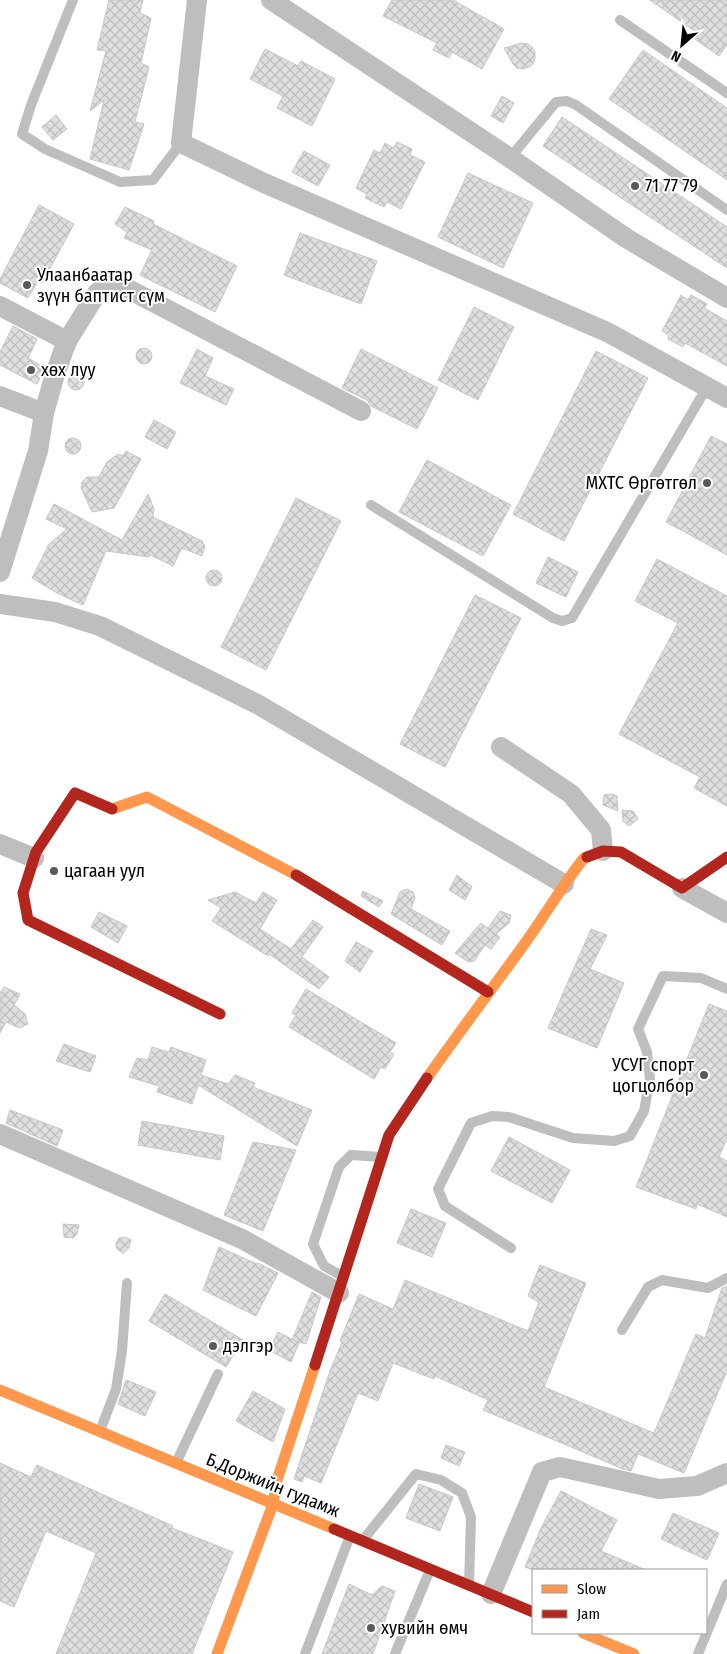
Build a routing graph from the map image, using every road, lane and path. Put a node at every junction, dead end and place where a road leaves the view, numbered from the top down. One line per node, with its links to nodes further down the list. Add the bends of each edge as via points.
1 (73, 0): 6 (lane, via 22,134 44,149 120,182 154,180)
2 (197, 0): 6 (street)
3 (271, 0): 7 (street)
4 (620, 20): 5 (lane)
5 (727, 93)
6 (181, 143): 12 (street, via 607,332)
7 (510, 158): 8 (lane, via 556,102 567,101); 9 (street, via 626,238)
8 (727, 210)
9 (727, 298)
10 (0, 306): 11 (street)
11 (67, 341): 15 (street, via 96,293 114,281); 16 (street)
12 (707, 387): 14 (street); 17 (lane, via 572,618 562,621 554,618)
13 (0, 396): 16 (street)
14 (727, 398)
15 (361, 411)
16 (44, 413): 18 (street, via 38,451)
17 (371, 505)
18 (6, 534): 19 (street)
19 (0, 572)
20 (0, 604): 26 (street, via 55,612 100,626 259,705)
21 (501, 747): 23 (street, via 571,794 602,830)
22 (0, 844): 25 (street)
23 (603, 851): 26 (street, via 584,858); 27 (street, via 621,852)
24 (727, 857): 27 (street)
25 (34, 858): 30 (street, via 75,793 111,809 147,797 307,881); 31 (street, via 23,893 28,920)
26 (564, 884): 30 (street)
27 (682, 888): 28 (street)
28 (727, 913)
29 (727, 989): 34 (lane, via 702,978 663,976 638,1029 647,1052 650,1079 644,1111 630,1136 614,1140 573,1138 509,1117 492,1116 471,1123 438,1189 445,1206)
30 (488, 992): 33 (street, via 389,1135)
31 (220, 1014)
32 (0, 1134): 37 (street)
33 (382, 1157): 37 (street); 37 (lane, via 351,1156 339,1167 313,1244 324,1266)
34 (511, 1248)
35 (727, 1278): 38 (lane, via 708,1288 662,1280 648,1286)
36 (127, 1283): 41 (lane, via 116,1389)
37 (341, 1285): 44 (street, via 277,1480)
38 (622, 1330)
39 (218, 1374): 42 (lane)
40 (0, 1390): 41 (street, Б.Доржийн гудамж)
41 (99, 1432): 42 (street, Б.Доржийн гудамж)
42 (175, 1464): 44 (street, Б.Доржийн гудамж)
43 (727, 1473): 50 (street, via 697,1486 659,1489 560,1467 542,1472)
44 (273, 1504): 45 (street, Б.Доржийн гудамж); 55 (street)
45 (350, 1536): 46 (street, Б.Доржийн гудамж); 56 (lane)
46 (362, 1541): 47 (street, Б.Доржийн гудамж); 49 (lane, via 416,1474 441,1480 462,1493 471,1517)
47 (430, 1569): 49 (street, Б.Доржийн гудамж); 57 (lane)
48 (727, 1584): 52 (lane)
49 (469, 1585): 50 (street, Б.Доржийн гудамж)
50 (490, 1594): 51 (street, Б.Доржийн гудамж)
51 (532, 1612)
52 (707, 1632)
53 (586, 1634): 58 (street)
54 (706, 1634): 59 (lane)
55 (218, 1654)
56 (305, 1654)
57 (395, 1654)
58 (634, 1654)
59 (698, 1654)

